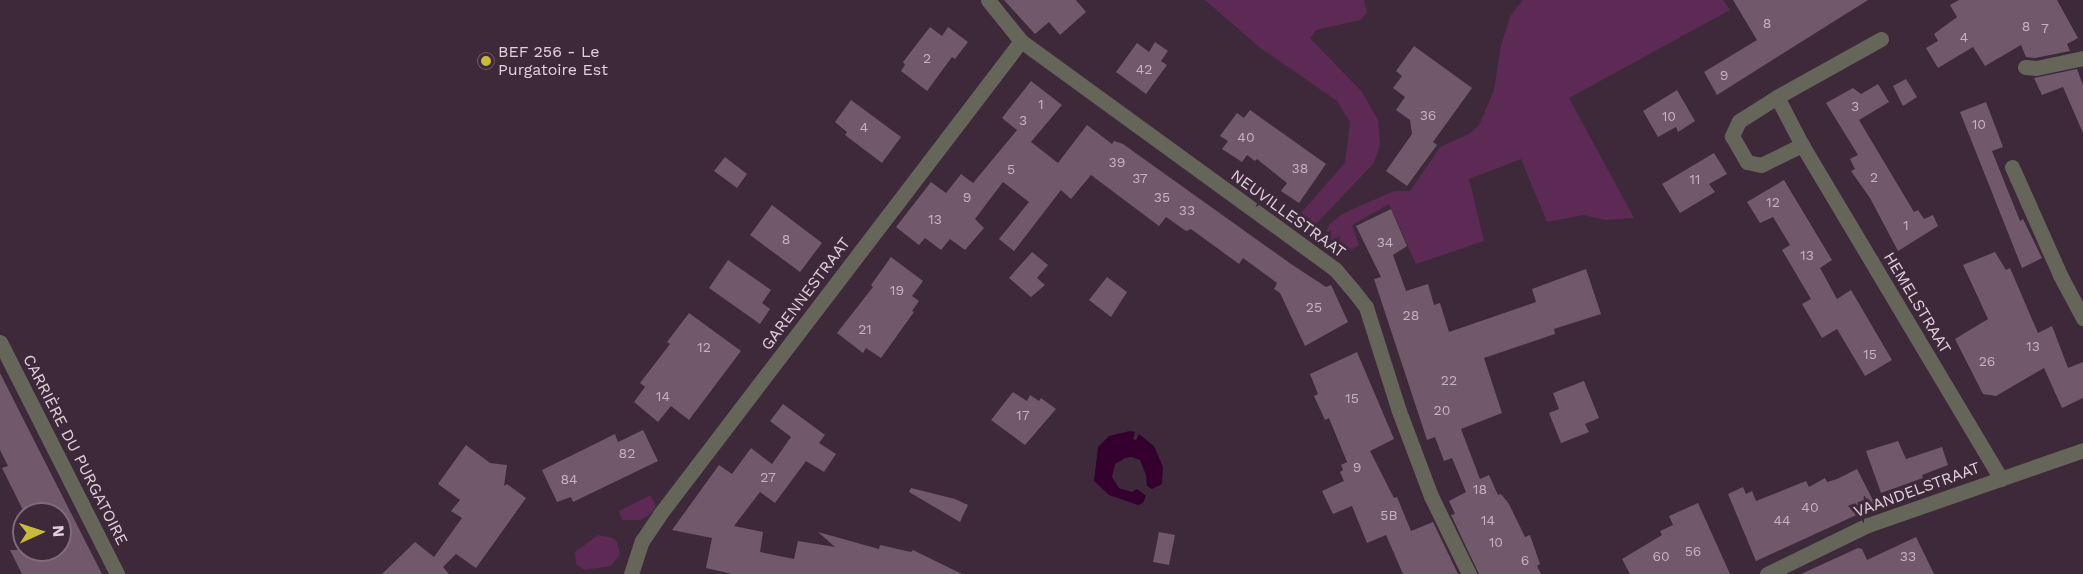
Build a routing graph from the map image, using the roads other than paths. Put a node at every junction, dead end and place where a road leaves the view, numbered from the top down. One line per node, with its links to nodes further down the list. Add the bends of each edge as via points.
1 (988, 0): 3 (street, NEUVILLESTRAAT)
2 (1881, 39): 6 (street)
3 (1021, 41): 14 (street, GARENNESTRAAT, via 660,514 642,541); 15 (street, NEUVILLESTRAAT, via 1335,269 1352,289 1366,308 1431,496)
4 (2083, 58): 5 (street)
5 (2025, 67)
6 (1777, 97): 7 (street, HEMELSTRAAT); 7 (street, via 1739,120 1732,136 1747,162 1761,165)
7 (1802, 145): 12 (street, HEMELSTRAAT)
8 (2012, 167): 9 (street)
9 (2083, 318)
10 (0, 342): 13 (street, CARRIÈRE DU PURGATOIRE)
11 (2083, 450): 12 (street, VAANDELSTRAAT)
12 (2001, 479): 16 (street, VAANDELSTRAAT, via 1868,525)
13 (117, 574)
14 (631, 574)
15 (1469, 574)
16 (1767, 574)

